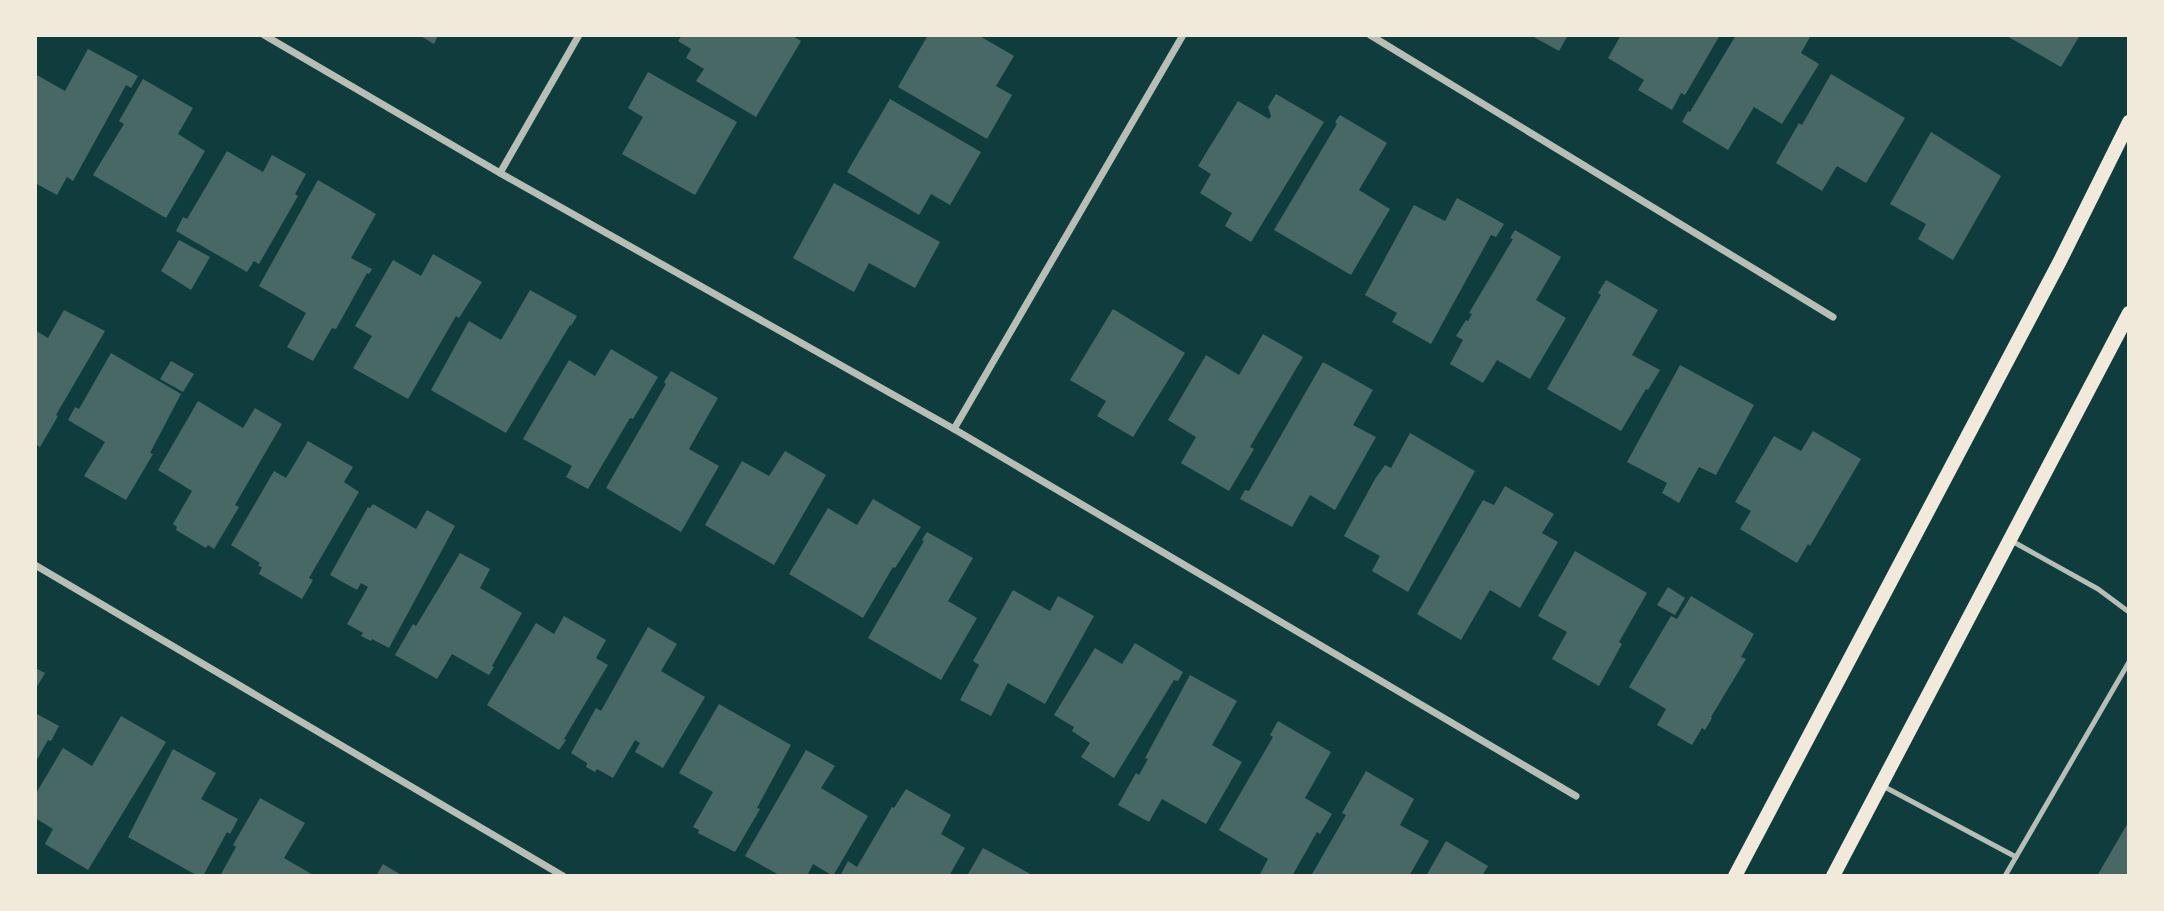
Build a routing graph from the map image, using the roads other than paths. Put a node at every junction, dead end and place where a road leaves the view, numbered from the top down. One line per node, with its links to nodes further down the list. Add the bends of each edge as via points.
1 (264, 35): 6 (street)
2 (579, 35): 6 (street)
3 (1183, 35): 9 (street)
4 (1370, 35): 8 (street)
5 (2129, 122): 18 (main road)
6 (500, 173): 9 (street)
7 (2129, 313): 10 (main road)
8 (1833, 317)
9 (954, 429): 15 (street)
10 (2010, 540): 12 (lane, via 2098,589); 14 (main road)
11 (35, 565): 17 (street)
12 (2129, 612)
13 (2129, 662): 16 (lane)
14 (1881, 785): 16 (lane); 19 (main road)
15 (1576, 796)
16 (2016, 857): 20 (lane)
17 (563, 876)
18 (1735, 876)
19 (1833, 876)
20 (2005, 876)

